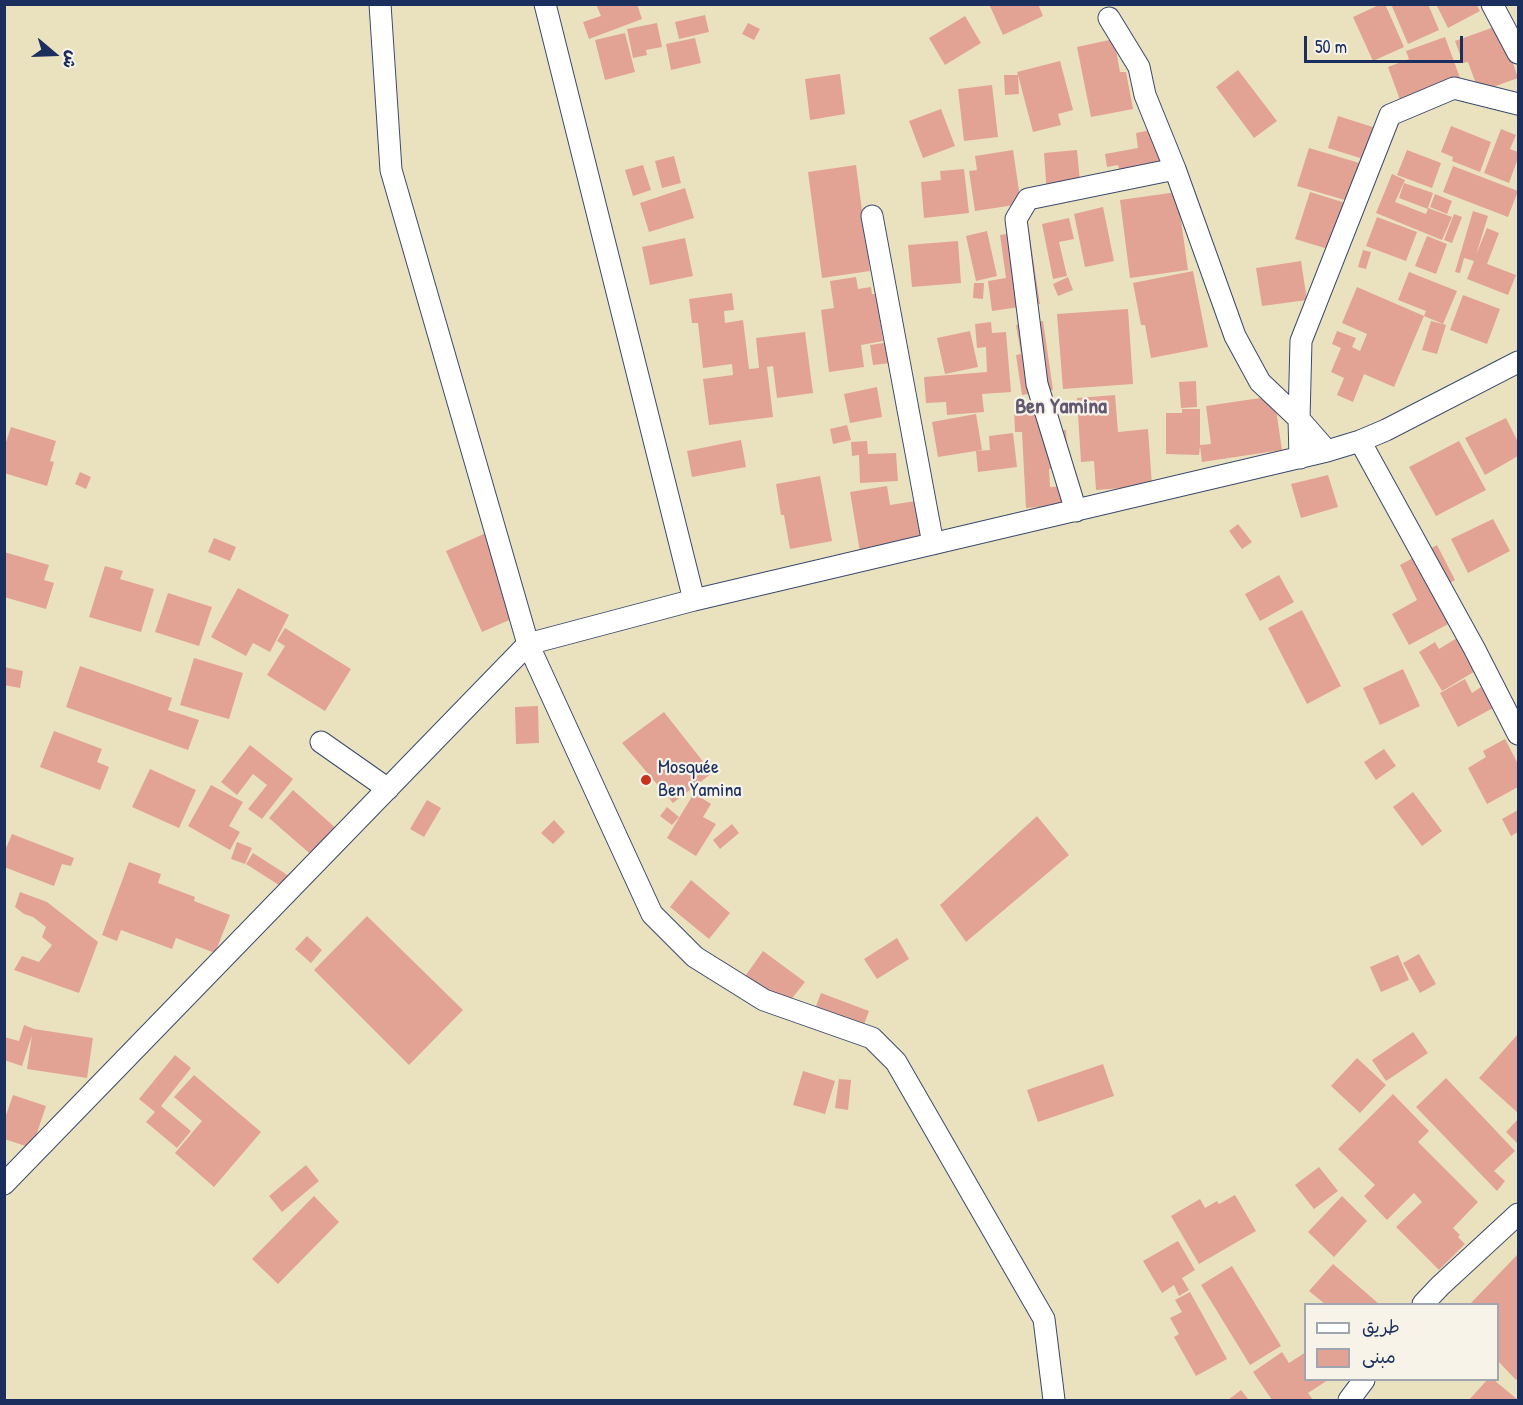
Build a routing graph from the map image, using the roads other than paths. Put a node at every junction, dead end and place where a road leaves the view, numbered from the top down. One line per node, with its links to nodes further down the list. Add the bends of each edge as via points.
1 (380, 4): 17 (street, via 391,170)
2 (545, 4): 16 (street)
3 (1492, 4): 5 (street)
4 (1109, 18): 7 (street, via 1139,67 1145,95)
5 (1518, 53)
6 (1518, 104): 10 (street, via 1454,88 1390,115 1301,341)
7 (1175, 169): 10 (street, via 1235,336 1260,382); 14 (street, via 1028,199 1016,219 1037,384)
8 (872, 216): 15 (street)
9 (1518, 362): 11 (street)
10 (1299, 420): 12 (street); 13 (street)
11 (1360, 441): 12 (street); 18 (street)
12 (1327, 452): 13 (street)
13 (1300, 458): 14 (street)
14 (1076, 511): 15 (street)
15 (933, 544): 16 (street)
16 (694, 600): 17 (street)
17 (528, 644): 20 (street); 25 (street, via 652,914 695,957 764,1000 872,1038 896,1062 1044,1319)
18 (1518, 734)
19 (321, 742): 20 (street)
20 (388, 789): 21 (street)
21 (4, 1184)
22 (1518, 1214): 23 (street)
23 (1425, 1303)
24 (1363, 1381): 26 (street)
25 (1054, 1401)
26 (1349, 1401)

